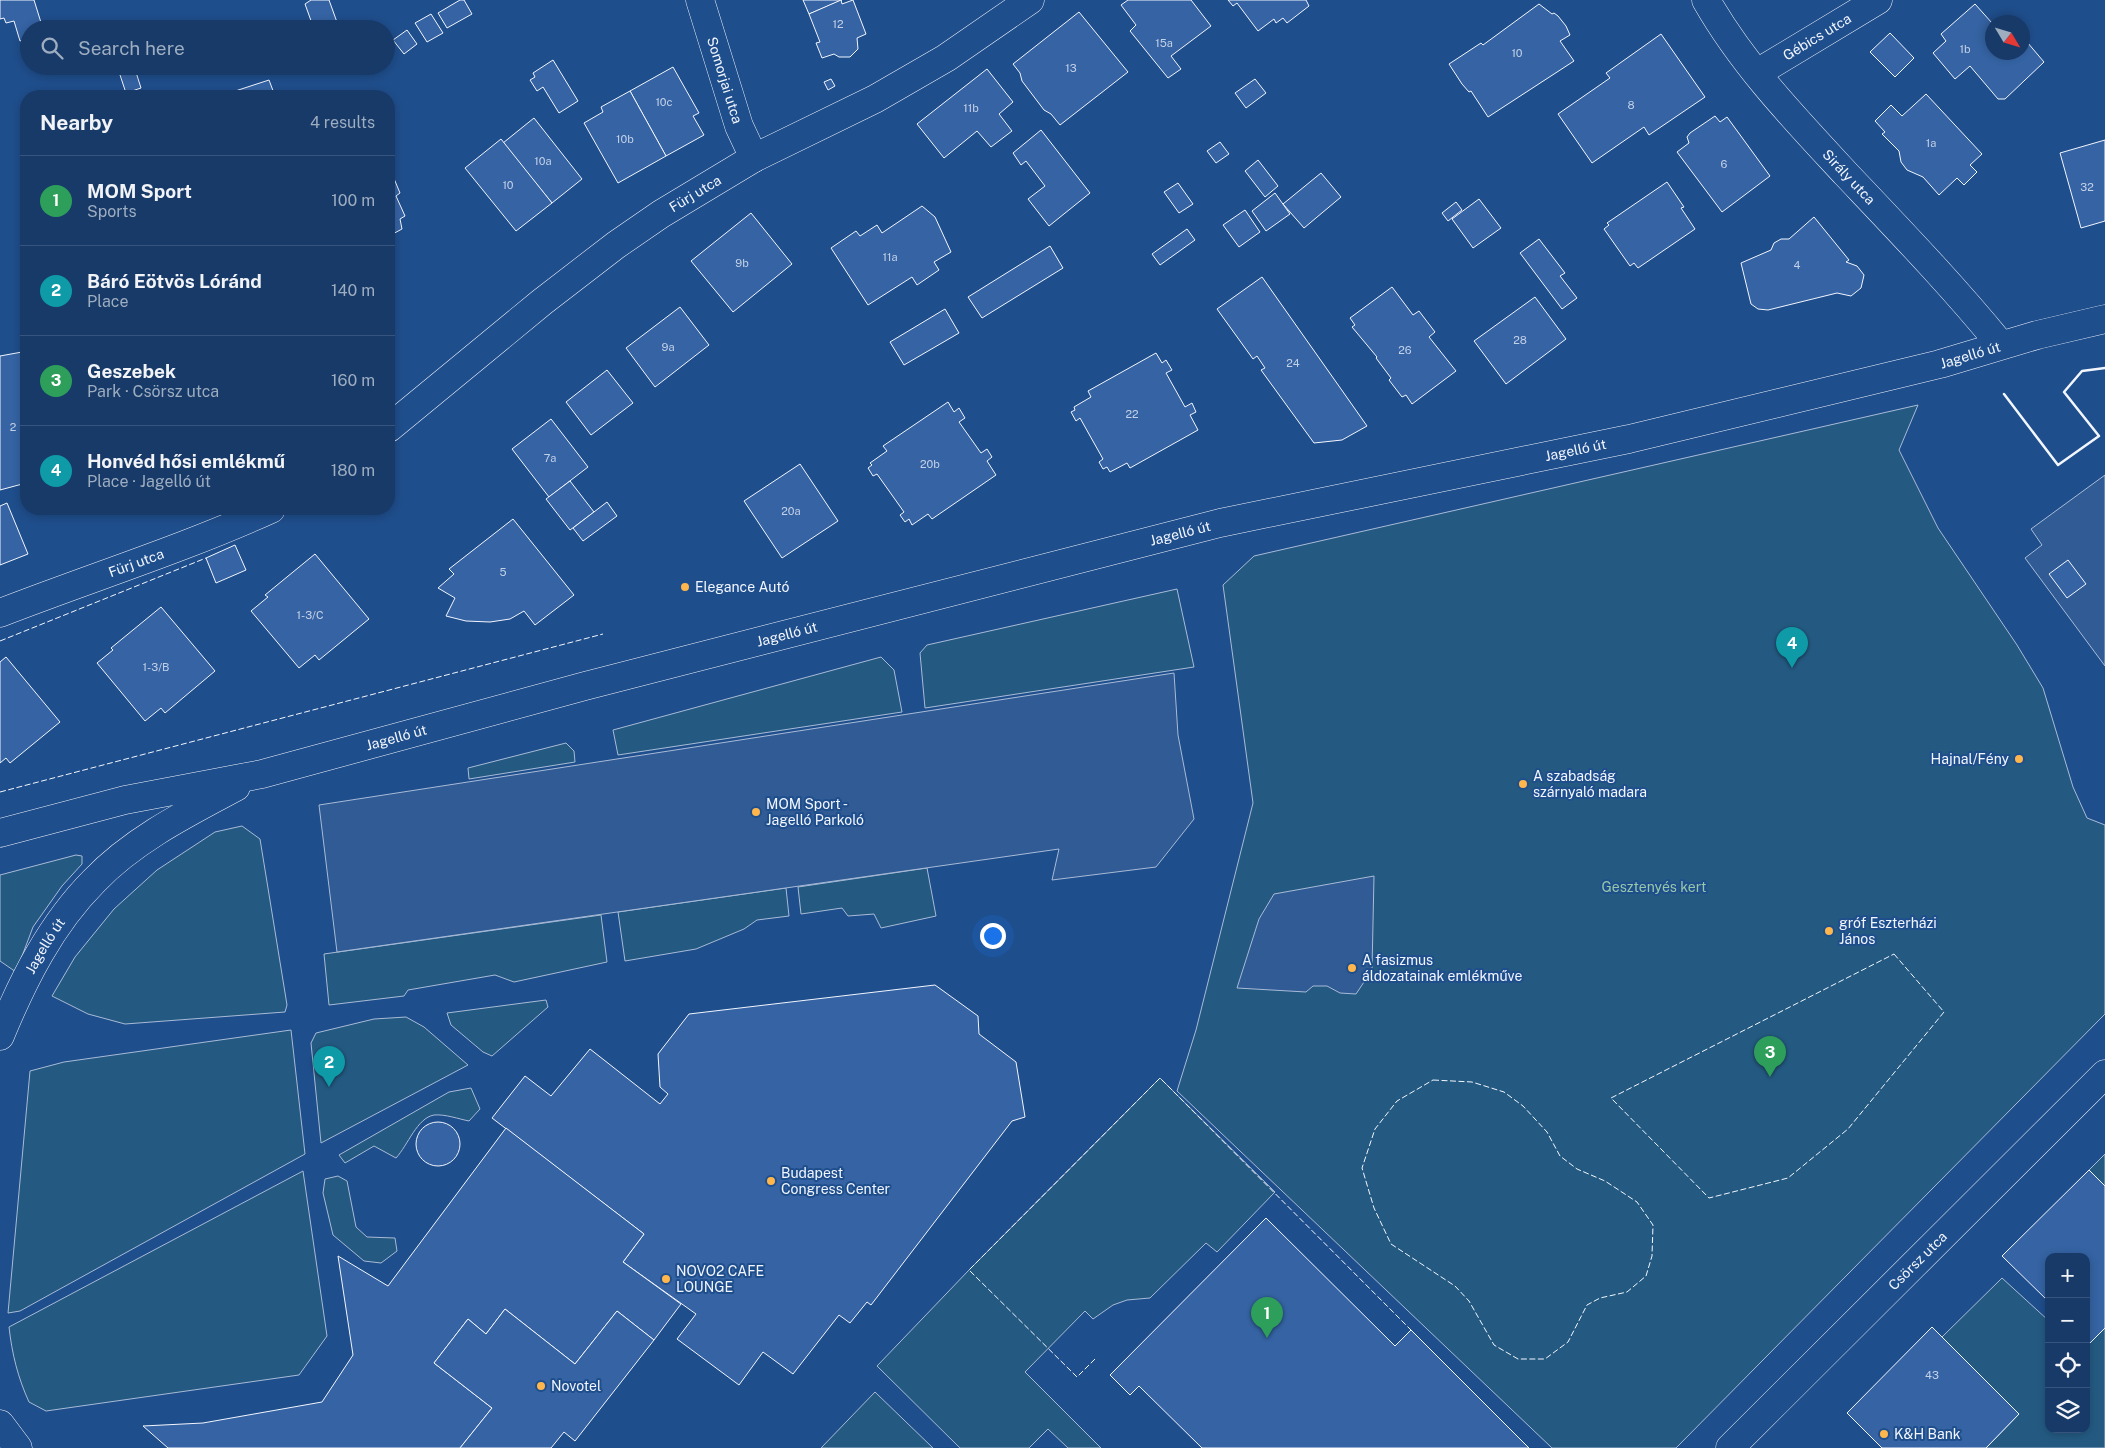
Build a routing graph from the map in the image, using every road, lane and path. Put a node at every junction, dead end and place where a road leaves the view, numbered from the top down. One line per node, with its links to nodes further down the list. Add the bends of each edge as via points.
1 (700, 0): 6 (street, Somorjai utca, via 740,126)
2 (1030, 0): 6 (street, Fürj utca, via 946,58 875,99)
3 (1706, 0): 5 (street, Sirály utca, via 1725,32)
4 (1878, 0): 5 (street, Gébics utca)
5 (1757, 73): 8 (street, Sirály utca, via 1800,125 1942,275)
6 (754, 158): 9 (street, Fürj utca, via 616,244)
7 (2105, 319): 8 (street, Jagelló út)
8 (2001, 345): 12 (street, Jagelló út, via 1940,364 1629,439 1220,523 585,686)
9 (395, 423)
10 (257, 515): 11 (street, Fürj utca, via 163,554)
11 (0, 613)
12 (262, 774): 13 (street, Jagelló út, via 125,800); 14 (street, Jagelló út, via 180,817 122,856 94,881 48,941 19,989)
13 (0, 832)
14 (0, 1036)
15 (2105, 1074): 18 (street, Csörsz utca)
16 (0, 1424): 17 (street)
17 (18, 1448)
18 (1730, 1448)

